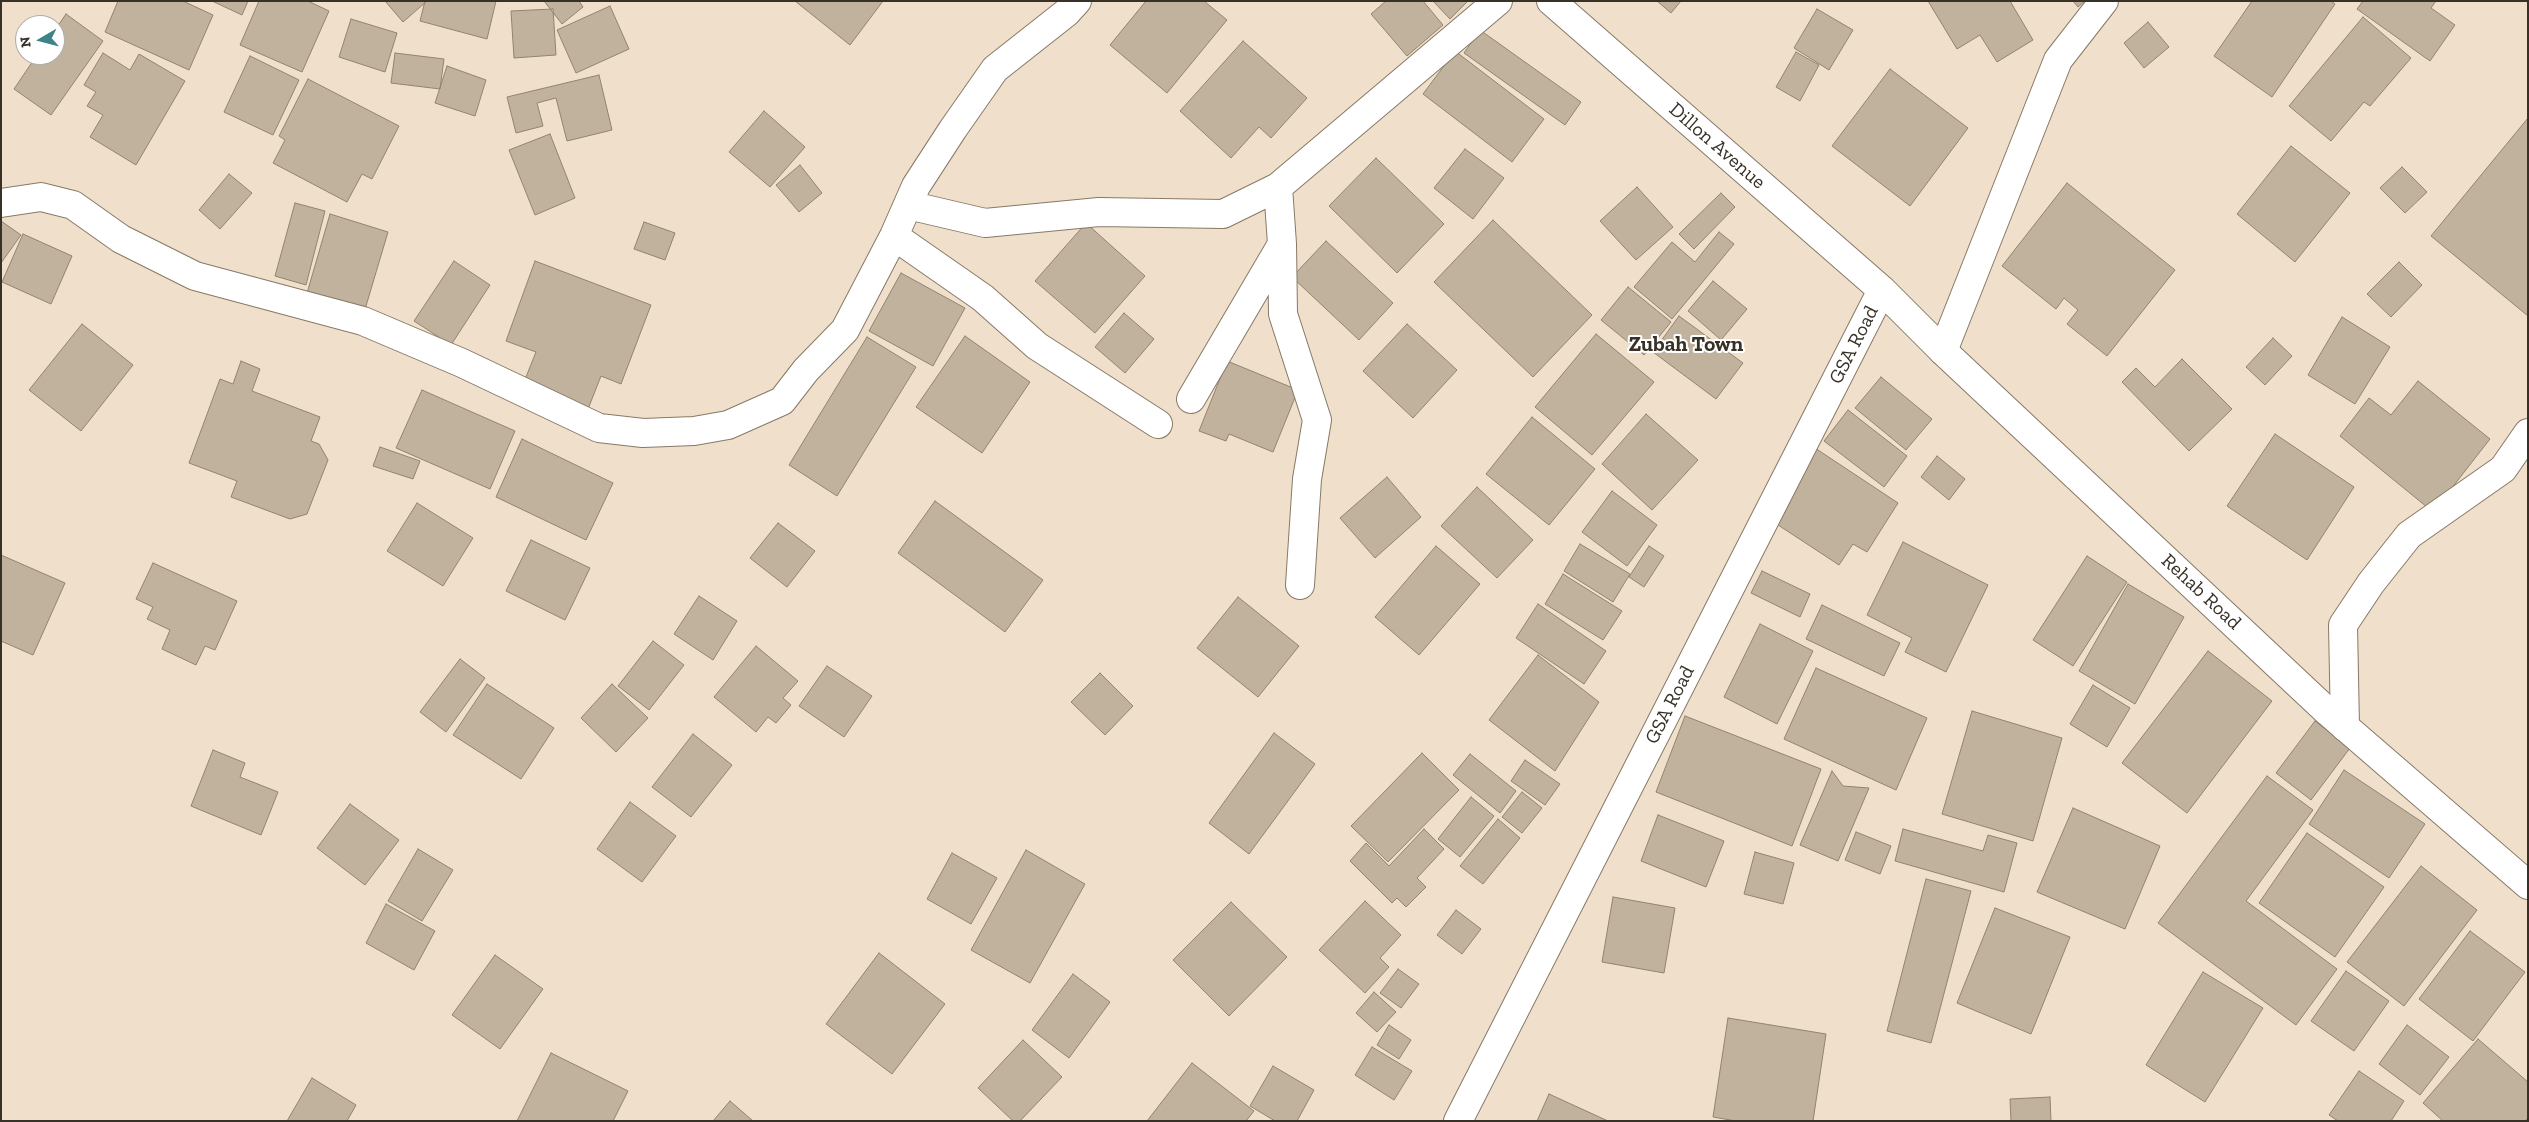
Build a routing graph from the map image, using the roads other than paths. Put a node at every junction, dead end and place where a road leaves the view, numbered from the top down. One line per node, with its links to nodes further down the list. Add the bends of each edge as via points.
1 (1077, 1): 7 (street, via 995,70 916,186)
2 (1498, 1): 5 (street)
3 (1551, 1): 10 (street, Dillon Avenue)
4 (2104, 1): 11 (street, via 2058,60)
5 (1278, 187): 7 (street, via 1223,214 1099,212 985,223); 9 (street)
6 (1, 203): 8 (street, via 41,197 73,205 120,239 196,276 363,321 462,363 599,428 643,432 694,431 728,425 782,400 845,330)
7 (908, 205): 8 (street)
8 (894, 236): 13 (street, via 983,298 1037,346)
9 (1282, 244): 12 (street); 15 (street, via 1283,314 1317,420 1307,479)
10 (1882, 290): 11 (street, Rehab Road); 18 (street, GSA Road)
11 (1943, 351): 16 (street, Rehab Road)
12 (1191, 399)
13 (1158, 424)
14 (2528, 433): 16 (street, via 2503,470 2409,535 2343,624)
15 (1300, 585)
16 (2344, 727): 17 (street, Rehab Road)
17 (2528, 885)
18 (1458, 1121)

